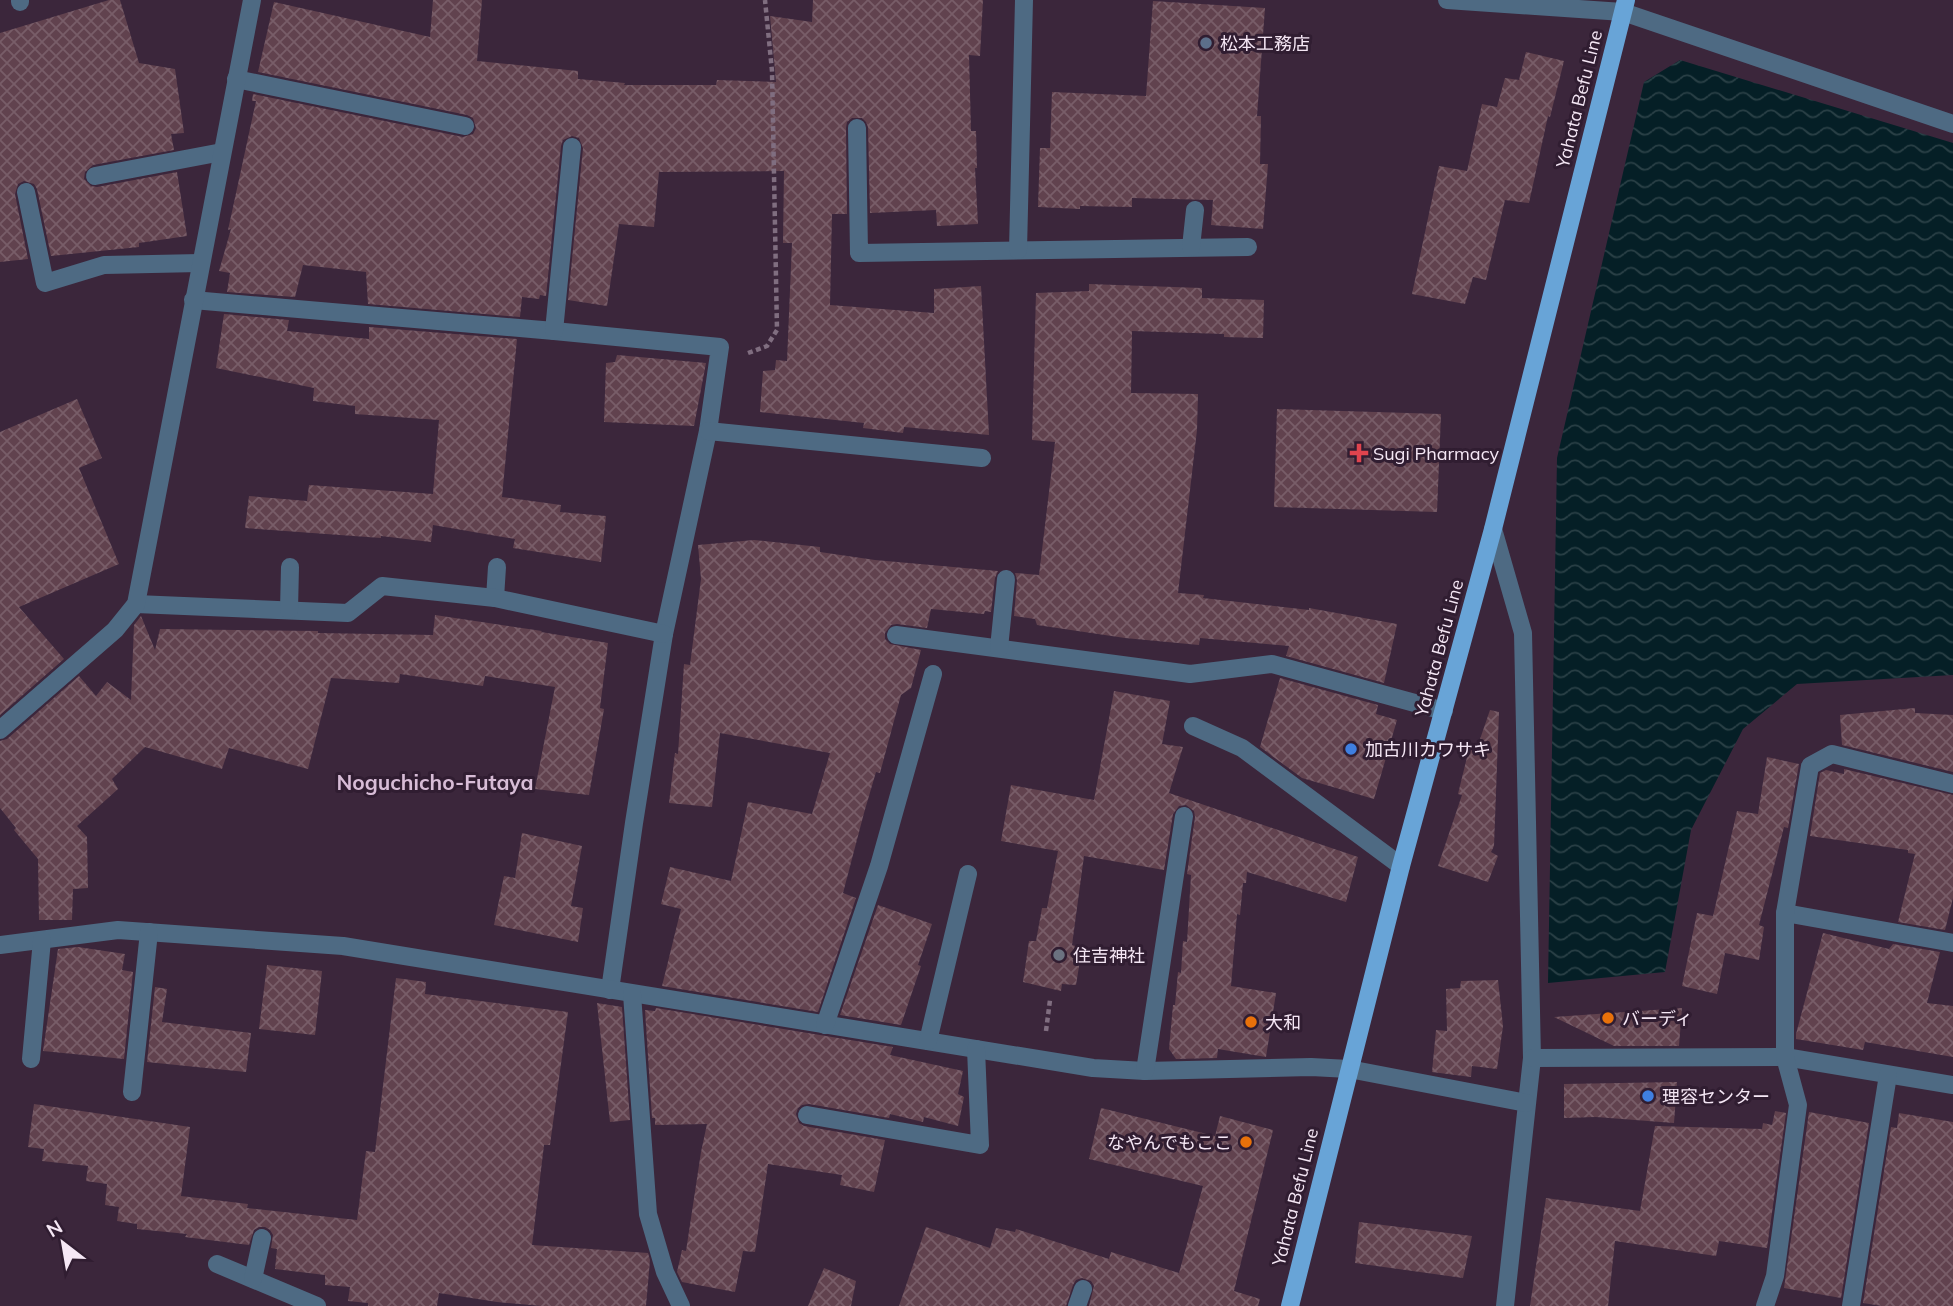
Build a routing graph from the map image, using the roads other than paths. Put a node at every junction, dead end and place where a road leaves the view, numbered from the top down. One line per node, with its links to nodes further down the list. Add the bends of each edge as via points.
1 (252, 0): 5 (street)
2 (1024, 0): 16 (street)
3 (1447, 0): 4 (street)
4 (1625, 6): 6 (street); 22 (main road, Yahata Befu Line)
5 (236, 79): 7 (street); 10 (street)
6 (1953, 124)
7 (465, 126)
8 (857, 128): 16 (street, via 859,253)
9 (572, 147): 19 (street)
10 (222, 152): 11 (street); 17 (street)
11 (95, 176)
12 (26, 192): 17 (street, via 45,283 104,265)
13 (1195, 210): 14 (street)
14 (1191, 247): 15 (street); 16 (street)
15 (1248, 247)
16 (1018, 250)
17 (200, 263): 18 (street)
18 (193, 300): 19 (street); 27 (street)
19 (554, 331): 20 (street, via 720,347)
20 (708, 431): 21 (street); 29 (street)
21 (982, 458)
22 (1493, 529): 33 (main road, Yahata Befu Line); 51 (street, via 1523,633)
23 (290, 567): 28 (street)
24 (497, 567): 26 (street)
25 (1006, 579): 31 (street)
26 (495, 598): 28 (street, via 382,586 348,613); 29 (street)
27 (136, 604): 28 (street); 35 (street, via 115,630)
28 (289, 610)
29 (664, 634): 45 (street)
30 (896, 635): 31 (street)
31 (999, 648): 33 (street, via 1190,674 1272,664)
32 (933, 674): 47 (street, via 878,866)
33 (1444, 710): 38 (main road, Yahata Befu Line)
34 (1193, 726): 38 (street, via 1242,748)
35 (0, 730)
36 (1953, 784): 40 (street, via 1832,754 1810,766)
37 (1184, 816): 54 (street)
38 (1401, 866): 53 (main road, Yahata Befu Line)
39 (968, 874): 48 (street)
40 (1785, 913): 43 (street); 50 (street)
41 (149, 932): 42 (street, via 118,930); 45 (street, via 343,946); 57 (street)
42 (42, 940): 44 (street); 52 (street)
43 (1953, 943)
44 (0, 945)
45 (610, 990): 46 (street)
46 (632, 994): 47 (street); 64 (street, via 648,1214 665,1272)
47 (825, 1025): 48 (street)
48 (928, 1041): 49 (street)
49 (976, 1049): 54 (street, via 1093,1068); 59 (street, via 980,1145)
50 (1785, 1057): 51 (street); 55 (street); 67 (street, via 1798,1105 1775,1276)
51 (1532, 1058): 58 (street)
52 (31, 1059)
53 (1349, 1069): 54 (street); 58 (street); 65 (main road, Yahata Befu Line)
54 (1145, 1071)
55 (1888, 1075): 56 (street); 68 (street)
56 (1953, 1085)
57 (132, 1093)
58 (1526, 1103): 66 (street)
59 (807, 1115)
60 (262, 1238): 62 (street)
61 (217, 1264): 62 (street)
62 (253, 1279): 63 (street)
63 (317, 1306)
64 (681, 1306)
65 (1290, 1306)
66 (1505, 1306)
67 (1765, 1306)
68 (1851, 1306)

